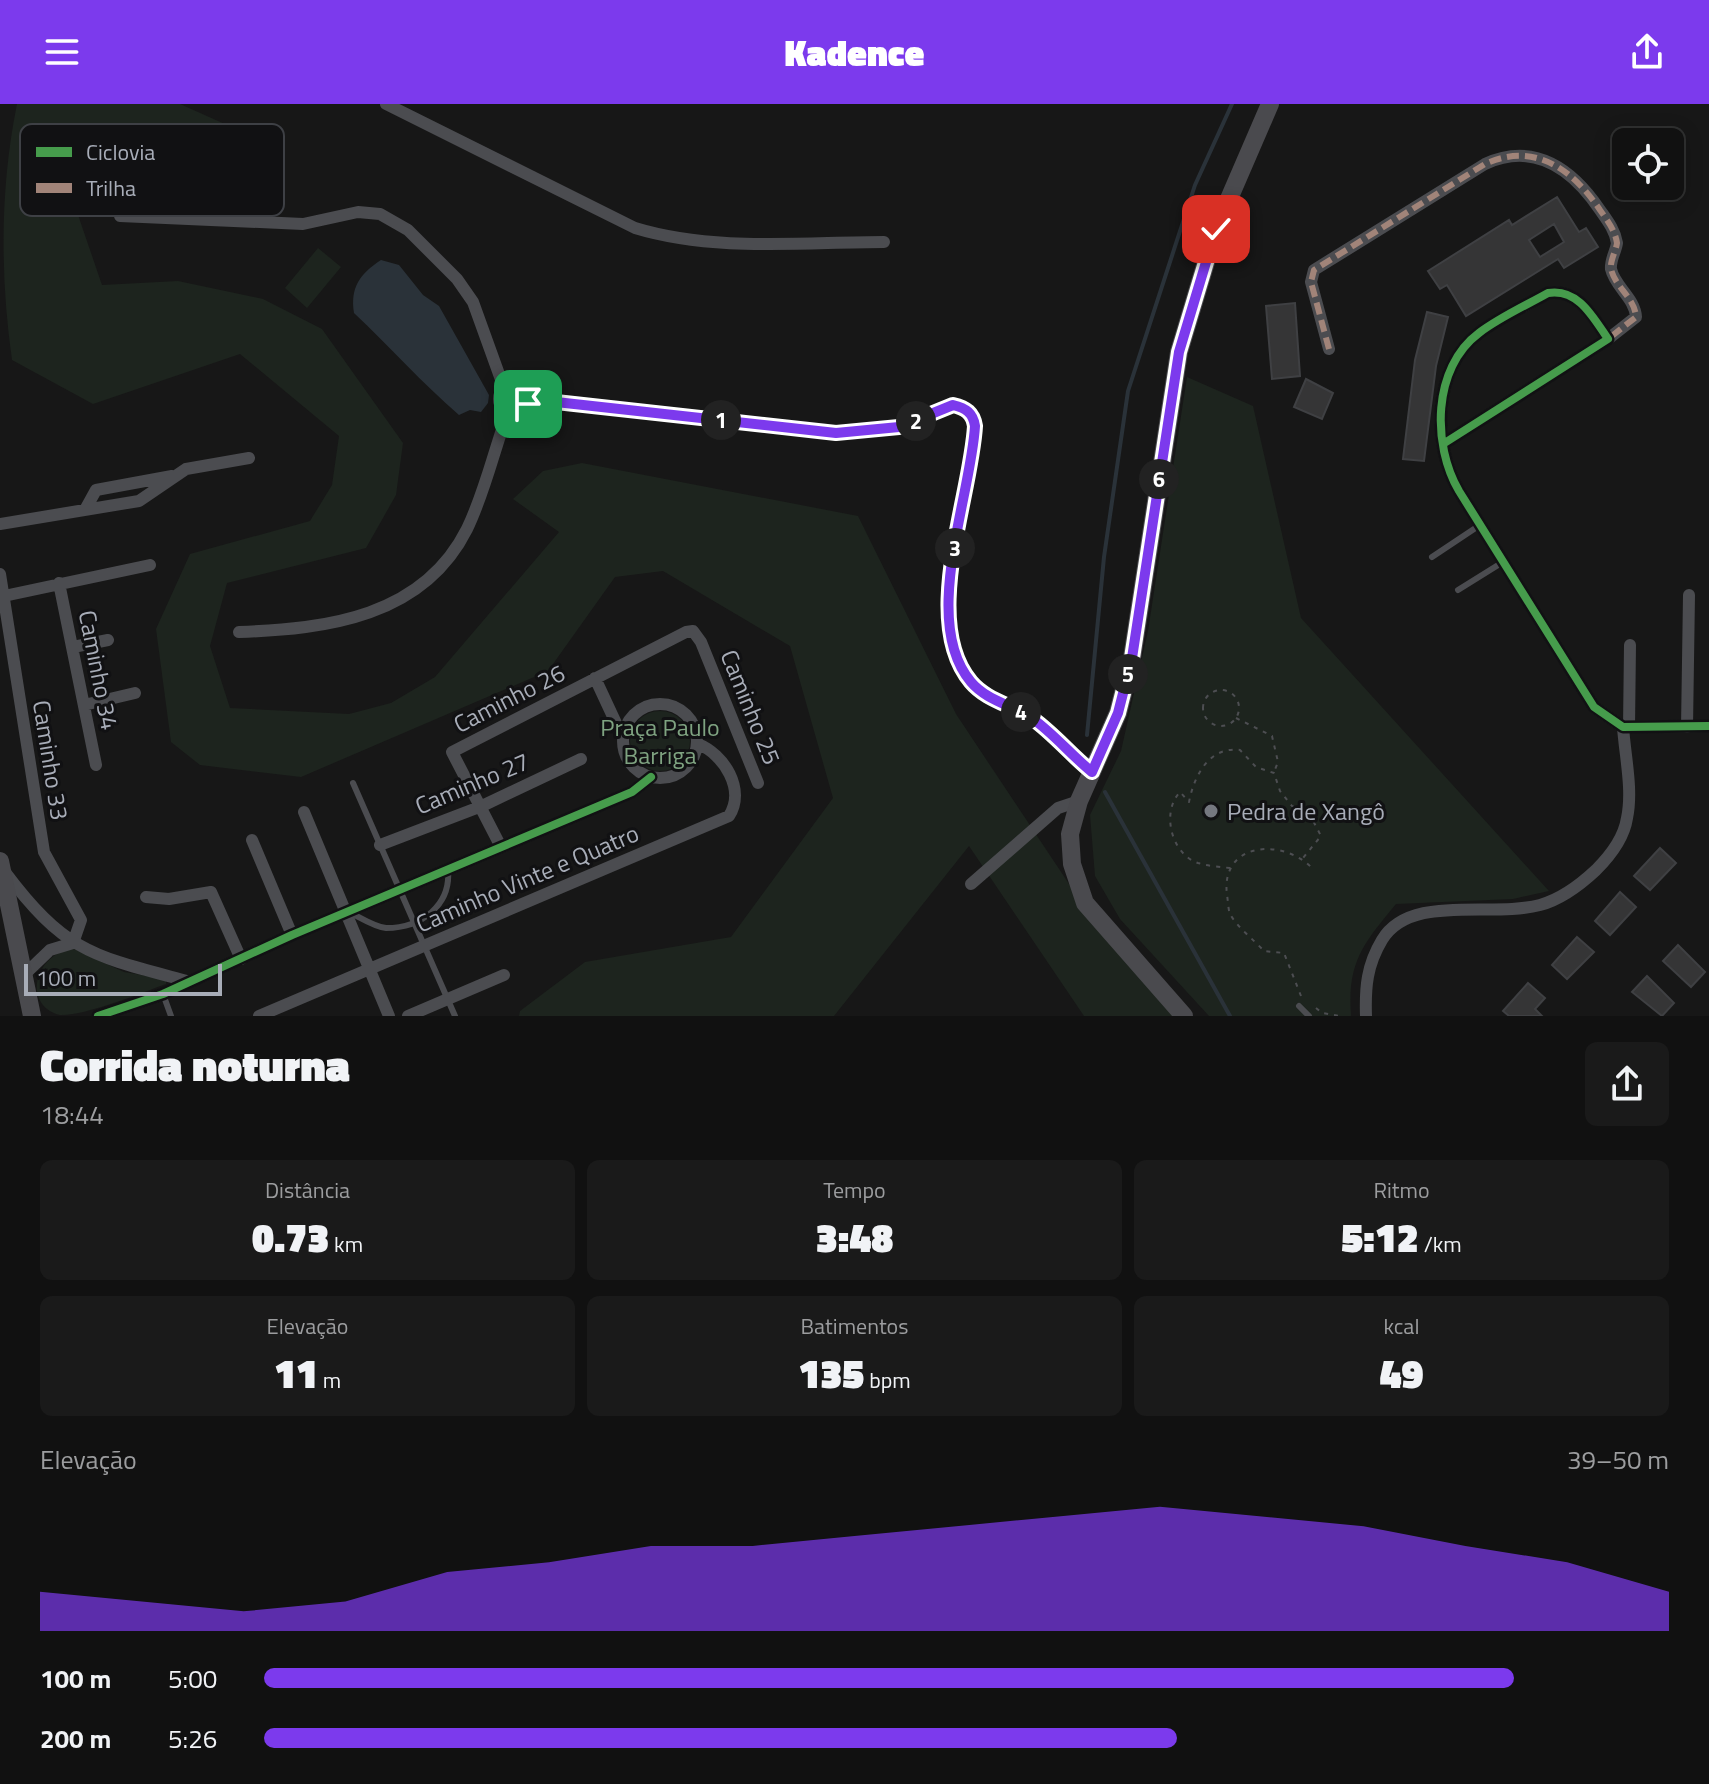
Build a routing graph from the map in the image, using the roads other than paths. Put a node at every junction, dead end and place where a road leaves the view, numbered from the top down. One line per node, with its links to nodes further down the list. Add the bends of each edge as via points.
1 (386, 104): 4 (street, via 659,236 727,242)
2 (1270, 104): 38 (main road, via 1216,229 1179,352 1132,658 1118,713)
3 (120, 216): 7 (street, via 303,224 358,212 380,214 408,230 457,279 473,302)
4 (884, 242)
5 (1608, 339): 6 (street, via 1636,317 1611,266 1617,243 1610,225 1583,183 1566,169 1546,161 1504,157 1314,270 1311,282); 10 (street); 10 (street, via 1576,297 1559,291 1477,334 1462,351 1444,391)
6 (1329, 349)
7 (504, 388): 8 (street, via 523,387); 9 (street, via 500,401)
8 (529, 399): 9 (street, via 522,412); 38 (street, via 836,433 890,429 953,405 963,407 975,426 949,593 954,651 982,693 1031,717)
9 (508, 412): 24 (street, via 467,529 453,553 412,594 351,620)
10 (1443, 444): 15 (street, via 1451,477)
11 (249, 458): 12 (street)
12 (173, 476): 13 (street, via 146,498); 13 (street, via 96,490)
13 (85, 510): 14 (street)
14 (0, 524)
15 (1480, 525): 16 (lane); 17 (street)
16 (1432, 557)
17 (1503, 562): 21 (lane); 32 (street, via 1594,707)
18 (150, 565): 20 (street)
19 (0, 574): 23 (street, Caminho 33)
20 (59, 583): 23 (street); 27 (street, Caminho 34)
21 (1458, 590)
22 (1689, 595): 33 (street)
23 (4, 596): 56 (street, Caminho 33, via 44,852 81,920)
24 (239, 632)
25 (108, 640): 27 (street)
26 (1630, 645): 32 (street)
27 (73, 647): 30 (street, Caminho 34)
28 (595, 678): 34 (street); 41 (street, Caminho 25, via 693,631); 43 (street, Caminho 26, via 452,752)
29 (135, 693): 30 (street)
30 (84, 705): 37 (street, Caminho 34)
31 (1709, 726): 33 (street)
32 (1626, 727): 33 (street); 75 (street, via 1628,816 1600,866 1543,905 1410,914 1388,929 1369,962)
33 (1687, 727)
34 (622, 736): 35 (street, via 640,710 669,704 693,722); 39 (street, via 632,766)
35 (698, 744): 39 (street, via 687,767 664,778); 57 (street, Caminho Vinte e Quatro, via 716,755 730,776 736,798 729,816)
36 (581, 759): 43 (street, Caminho 27)
37 (96, 765)
38 (1092, 772): 42 (main road)
39 (651, 777): 47 (street, via 632,792)
40 (353, 783): 46 (lane)
41 (758, 783)
42 (1079, 801): 50 (street, via 1058,808); 73 (main road, via 1070,834 1072,864 1085,903)
43 (482, 806): 46 (street, Caminho 27); 47 (street, Caminho 26)
44 (304, 812): 53 (street)
45 (252, 840): 55 (street)
46 (380, 845): 51 (lane)
47 (501, 847): 49 (street)
48 (0, 864): 56 (street, via 37,913); 60 (main road)
49 (448, 870): 51 (street); 54 (lane, via 440,908)
50 (971, 884)
51 (400, 890): 53 (street); 54 (lane)
52 (146, 897): 58 (street, via 169,899 206,891 213,895)
53 (348, 912): 54 (lane, via 386,928); 55 (street); 59 (street)
54 (415, 921): 57 (lane)
55 (292, 935): 58 (street)
56 (73, 943): 60 (street, via 39,957); 62 (street, via 97,957)
57 (426, 944): 59 (street, Caminho Vinte e Quatro); 64 (lane)
58 (241, 959): 62 (street)
59 (369, 968): 69 (street, Caminho Vinte e Quatro); 70 (street)
60 (25, 974): 66 (main road)
61 (504, 975): 64 (street)
62 (187, 981): 63 (street)
63 (163, 994): 67 (street); 68 (lane)
64 (448, 999): 71 (street); 72 (lane)
65 (1299, 1006): 74 (lane)
66 (31, 1012)
67 (98, 1016)
68 (171, 1016)
69 (259, 1016)
70 (389, 1016)
71 (408, 1016)
72 (455, 1016)
73 (1184, 1016)
74 (1309, 1016)
75 (1366, 1016)

